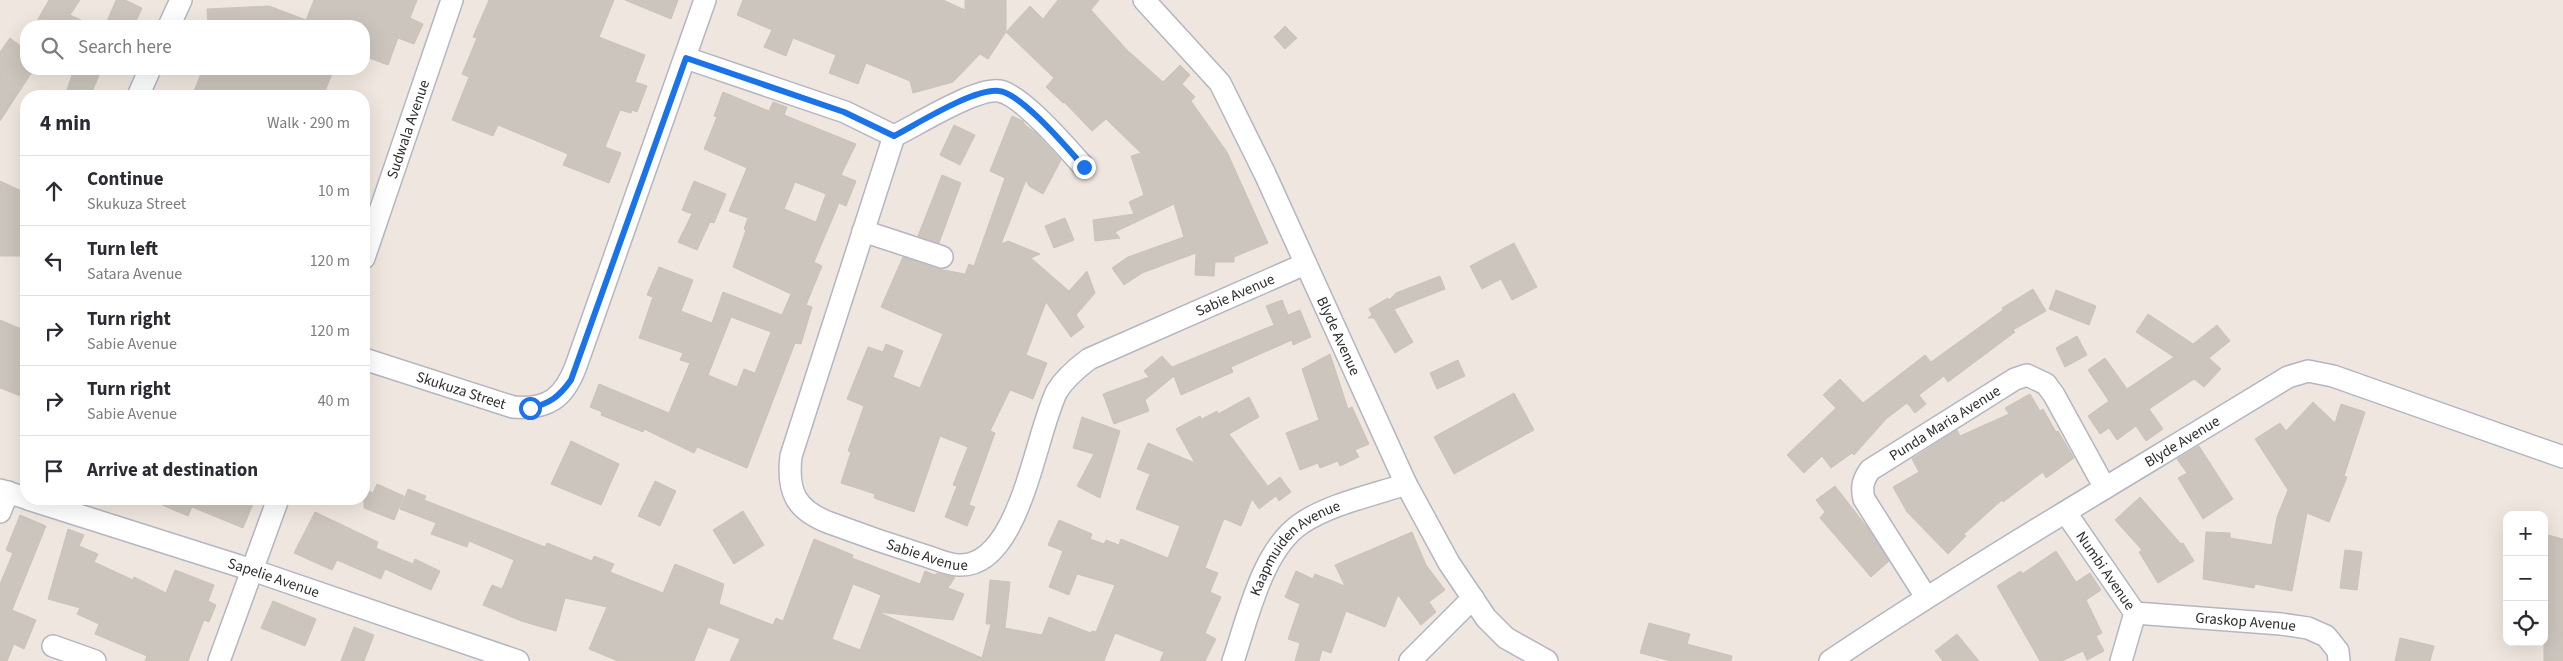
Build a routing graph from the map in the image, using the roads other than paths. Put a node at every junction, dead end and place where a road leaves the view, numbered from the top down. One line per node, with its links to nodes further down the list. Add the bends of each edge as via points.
1 (181, 0): 5 (street)
2 (452, 0): 12 (street, Sudwala Avenue)
3 (705, 0): 6 (street)
4 (1144, 0): 14 (street, Blyde Avenue, via 1220,83)
5 (172, 20)
6 (686, 58): 9 (street, via 844,112); 15 (street, Skukuza Street, via 571,380 559,396 530,408 513,407)
7 (147, 75): 8 (street)
8 (141, 90)
9 (894, 136): 10 (street, via 967,98 1000,91 1036,116); 11 (street, Sabie Avenue)
10 (1084, 167)
11 (863, 231): 13 (street); 14 (street, Sabie Avenue, via 791,456 788,477 792,493 818,518 958,566 979,562 1002,540 1012,522 1058,390 1072,372 1089,359)
12 (370, 240)
13 (942, 257)
14 (1305, 264): 17 (street, Blyde Avenue)
15 (370, 361)
16 (2563, 457): 18 (street, Blyde Avenue, via 2333,376 2308,371 2288,377)
17 (1406, 484): 26 (street, Blyde Avenue, via 1449,563); 32 (street, Kaapmuiden Avenue, via 1316,515 1285,537 1264,574)
18 (2105, 488): 23 (street, Blyde Avenue); 25 (street, Punda Maria Avenue, via 2046,384 2027,375 2015,379 1870,470 1864,479 1864,498)
19 (16, 495): 22 (street)
20 (47, 505): 24 (street, Sapelie Avenue)
21 (276, 505): 24 (street)
22 (0, 512)
23 (2066, 513): 25 (street, Blyde Avenue); 27 (street, Numbi Avenue)
24 (252, 570): 30 (street); 31 (street, Sapelie Avenue)
25 (1926, 597): 35 (street, Blyde Avenue)
26 (1473, 598): 33 (street); 34 (street, Blyde Avenue, via 1486,618 1506,638)
27 (2135, 613): 36 (street, Numbi Avenue); 37 (street, Graskop Avenue, via 2308,628 2326,636 2338,651)
28 (54, 646): 29 (street)
29 (95, 661)
30 (219, 661)
31 (518, 661)
32 (1233, 661)
33 (1410, 661)
34 (1547, 661)
35 (1830, 661)
36 (2121, 661)
37 (2339, 661)

